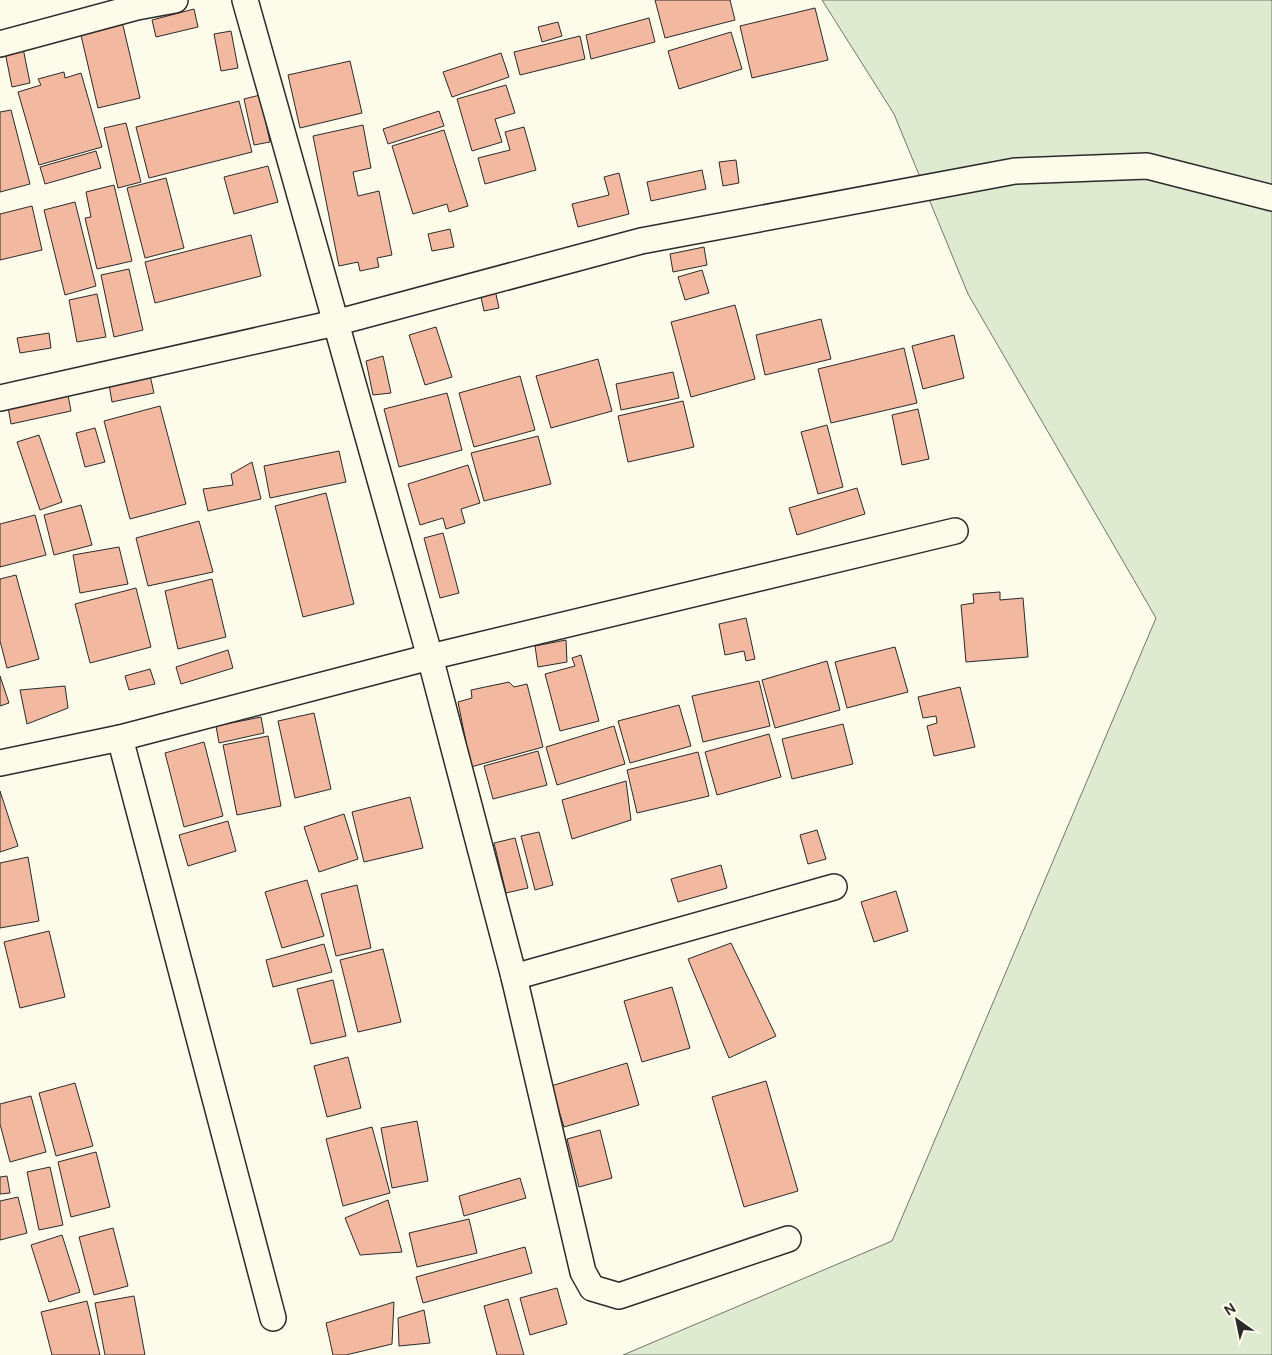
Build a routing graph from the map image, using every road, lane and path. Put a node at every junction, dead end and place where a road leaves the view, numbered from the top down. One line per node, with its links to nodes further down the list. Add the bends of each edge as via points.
1 (175, 0): 3 (street)
2 (245, 0): 5 (street)
3 (0, 44)
4 (1272, 198): 5 (street, via 1147,166 1015,171 641,241)
5 (335, 323): 6 (street); 8 (street)
6 (0, 398)
7 (955, 531): 8 (street)
8 (430, 657): 9 (street); 12 (street)
9 (120, 738): 10 (street); 14 (street)
10 (0, 763)
11 (834, 888): 12 (street)
12 (514, 977): 13 (street, via 583,1272 592,1288 619,1296)
13 (788, 1239)
14 (273, 1318)

